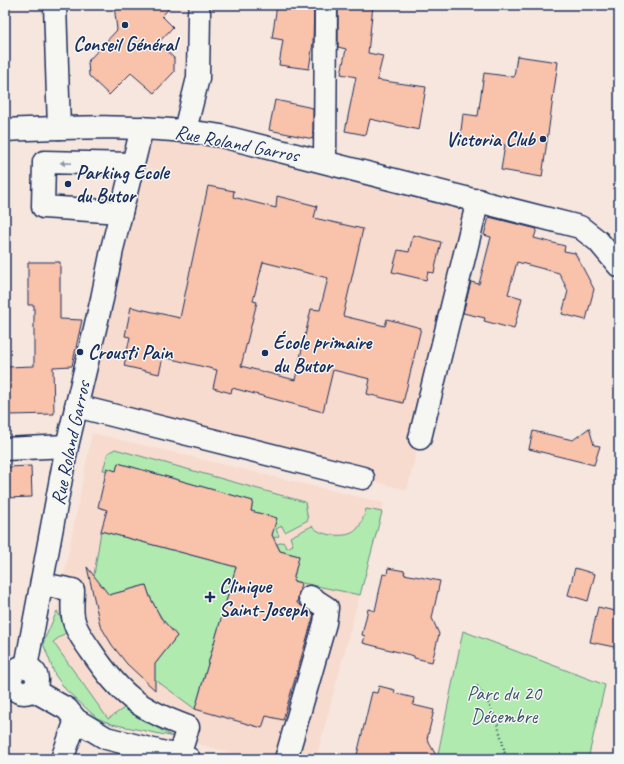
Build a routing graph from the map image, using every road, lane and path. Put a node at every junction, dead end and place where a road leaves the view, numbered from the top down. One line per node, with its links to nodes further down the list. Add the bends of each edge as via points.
1 (55, 5): 4 (street)
2 (326, 5): 8 (street)
3 (198, 13): 7 (street, via 198,78)
4 (59, 128): 5 (street); 6 (street)
5 (142, 128): 7 (street, Rue Roland Garros); 9 (street, Rue Roland Garros)
6 (5, 130)
7 (185, 130): 8 (street, Rue Roland Garros)
8 (325, 161): 10 (street, Rue Roland Garros)
9 (133, 164): 11 (street, Rue Roland Garros); 11 (street, one-way to 11, via 44,162 43,207)
10 (478, 200): 12 (street, Rue Roland Garros, via 580,227 598,241); 14 (street)
11 (121, 212): 13 (street, Rue Roland Garros)
12 (619, 266)
13 (76, 406): 15 (street, Rue Roland Garros); 17 (street)
14 (420, 438)
15 (67, 446): 16 (street); 18 (street, Rue Roland Garros)
16 (5, 449)
17 (363, 478)
18 (42, 584): 20 (street, Rue Roland Garros); 25 (street, via 73,590 74,622 102,667 118,686 137,704 160,717 188,727)
19 (310, 597): 27 (street, via 327,608 325,623)
20 (26, 667): 21 (street, via 14,671); 23 (street, via 34,670 37,678)
21 (8, 685): 23 (street, via 21,693)
22 (477, 686): 28 (path, via 502,733)
23 (33, 690): 24 (street, via 66,709)
24 (76, 720): 25 (street, via 106,738); 26 (street)
25 (184, 758)
26 (62, 759)
27 (286, 759)
28 (506, 759)

